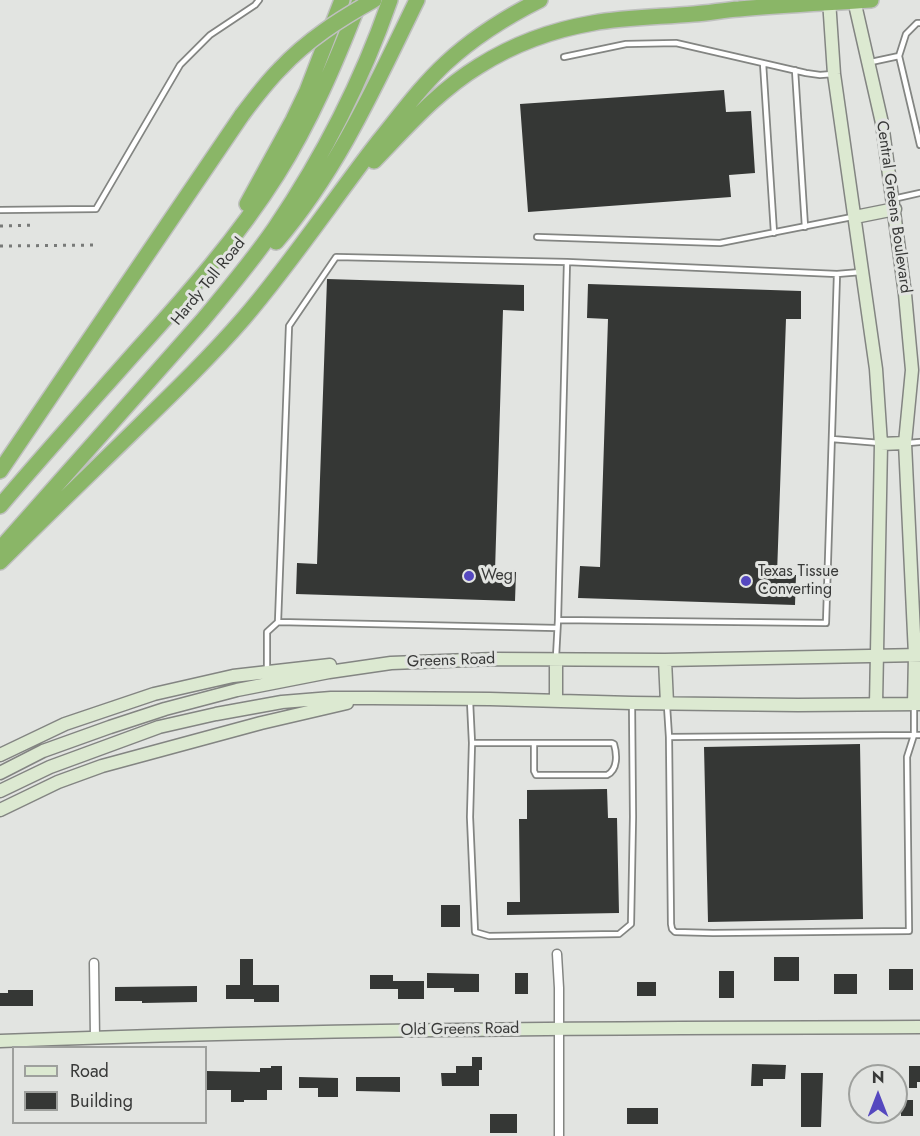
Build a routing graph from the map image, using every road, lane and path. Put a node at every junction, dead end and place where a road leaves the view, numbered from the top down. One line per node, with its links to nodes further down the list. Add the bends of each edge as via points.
1 (259, 0): 21 (lane, via 210,35 180,65 96,208)
2 (342, 0): 27 (highway, via 298,110)
3 (360, 0): 27 (highway, Hardy Toll Road, via 331,72 298,138)
4 (374, 0): 36 (highway, bridge, via 323,32 260,91)
5 (390, 0): 31 (highway, Hardy Toll Road, via 337,125 274,229)
6 (417, 0): 31 (highway, via 363,112 326,175 283,234)
7 (540, 0): 23 (highway, via 489,28 433,76)
8 (871, 0): 9 (highway)
9 (854, 1): 10 (highway); 15 (main road, Central Greens Boulevard)
10 (829, 2): 17 (main road); 23 (highway, via 611,20 523,42 479,65 435,99)
11 (920, 23): 12 (lane, via 906,34)
12 (899, 56): 15 (lane); 18 (lane)
13 (564, 57): 14 (lane, via 626,44 676,43)
14 (763, 63): 16 (lane); 25 (lane)
15 (868, 63): 20 (main road, Central Greens Boulevard)
16 (795, 70): 17 (lane); 24 (lane)
17 (834, 74): 22 (main road)
18 (920, 145)
19 (920, 193): 20 (lane)
20 (894, 204): 22 (main road); 34 (main road, Central Greens Boulevard, via 912,370)
21 (0, 210)
22 (855, 217): 24 (lane); 29 (main road)
23 (320, 221): 39 (highway, via 251,310 204,362)
24 (805, 227): 25 (lane)
25 (774, 232): 26 (lane, via 720,243)
26 (537, 237)
27 (219, 256): 37 (highway, Hardy Toll Road)
28 (567, 262): 30 (lane); 40 (lane); 41 (lane, via 336,257 289,326)
29 (863, 272): 30 (lane); 35 (main road)
30 (837, 274): 32 (lane)
31 (227, 291): 38 (highway, Hardy Toll Road)
32 (832, 438): 35 (lane); 40 (lane, via 826,623)
33 (920, 442): 34 (lane)
34 (905, 443): 35 (main road); 43 (main road, Central Greens Boulevard)
35 (881, 444): 44 (main road)
36 (0, 471)
37 (0, 506)
38 (0, 549)
39 (0, 562)
40 (558, 620): 42 (lane)
41 (278, 622): 42 (lane); 48 (lane, via 267,632)
42 (557, 628): 45 (lane)
43 (917, 655): 44 (main road, Greens Road); 55 (main road, Central Greens Boulevard)
44 (877, 656): 46 (main road, Greens Road); 54 (main road)
45 (556, 660): 46 (main road, Greens Road); 47 (main road, Greens Road); 51 (main road)
46 (665, 660): 53 (main road)
47 (392, 663): 48 (main road); 61 (main road, Greens Road, via 237,690 165,709 44,752)
48 (267, 672): 60 (main road, via 154,694 65,724)
49 (373, 698): 50 (main road); 62 (main road, via 282,702 159,727 50,767); 63 (main road, via 261,723 102,766)
50 (470, 698): 51 (main road); 58 (lane)
51 (556, 700): 52 (main road)
52 (632, 703): 53 (main road); 58 (lane, via 631,924 619,934 489,936 475,932)
53 (667, 704): 54 (main road); 57 (lane)
54 (876, 704): 55 (main road)
55 (917, 704): 56 (lane)
56 (917, 735): 57 (lane); 57 (lane, via 908,756 909,931 713,933 672,929)
57 (669, 737)
58 (472, 743): 59 (lane)
59 (534, 743): 59 (lane, via 612,743 616,748 615,766 607,775 536,775)
60 (0, 755)
61 (0, 773)
62 (0, 791)
63 (0, 810)
64 (557, 954): 66 (street)
65 (94, 963): 68 (street)
66 (559, 1028): 67 (main road, Old Greens Road); 68 (main road, Old Greens Road); 70 (street)
67 (920, 1028)
68 (95, 1038): 69 (main road, Old Greens Road)
69 (0, 1041)
70 (559, 1136)

